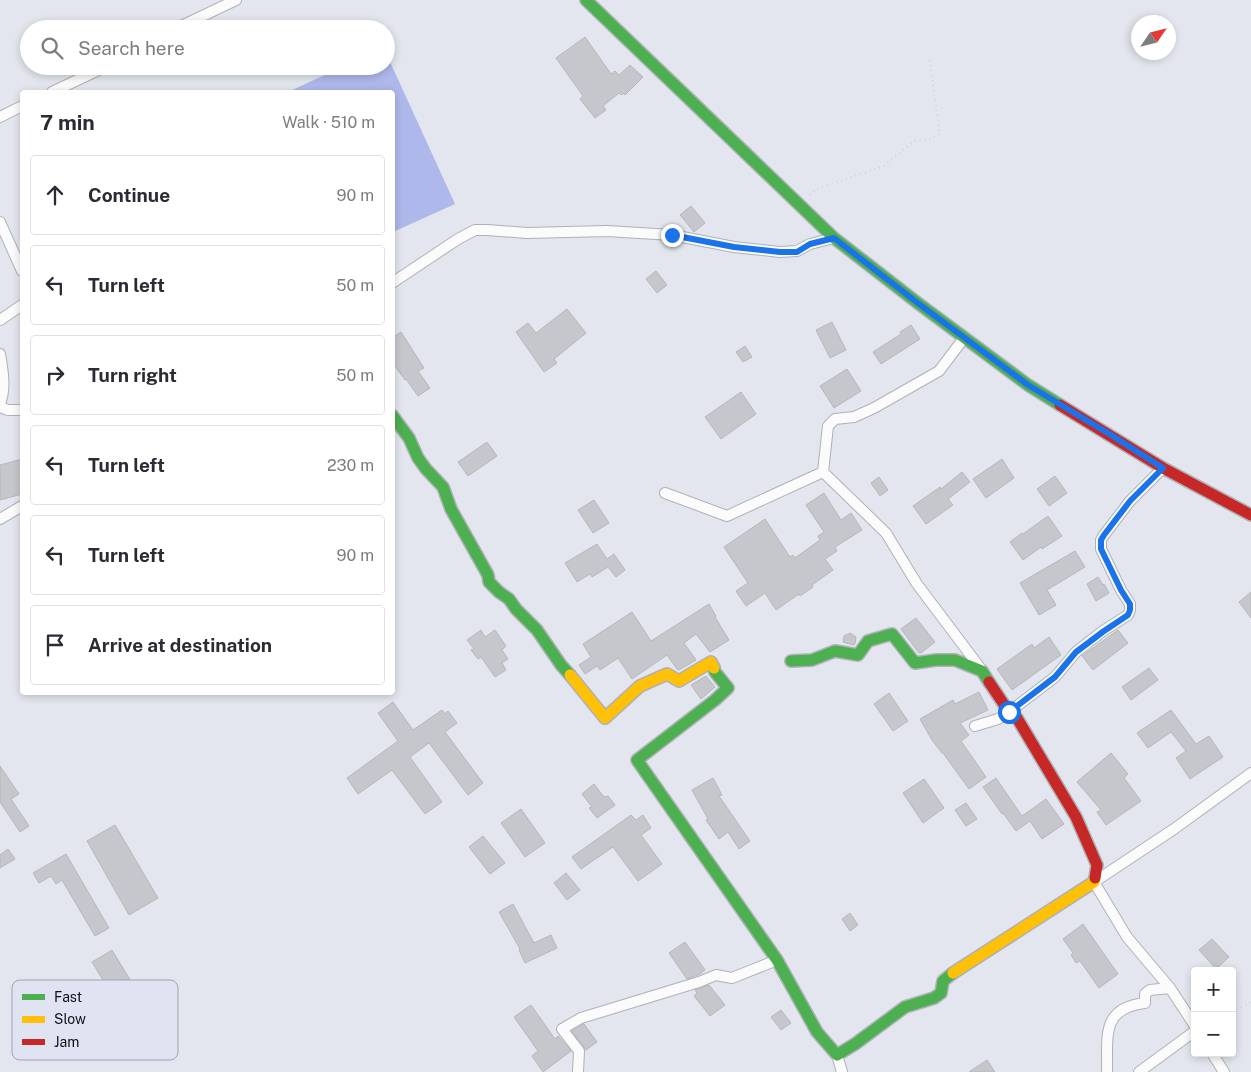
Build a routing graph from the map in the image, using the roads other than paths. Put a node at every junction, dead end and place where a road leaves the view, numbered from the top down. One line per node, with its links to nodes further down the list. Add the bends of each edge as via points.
1 (236, 0): 3 (street)
2 (586, 0): 9 (street)
3 (194, 20)
4 (88, 75): 5 (street)
5 (56, 90)
6 (20, 107): 7 (street)
7 (0, 117)
8 (0, 222): 10 (street)
9 (834, 238): 11 (street, via 810,244 797,252 780,252 672,235 475,230); 19 (street, via 1028,385)
10 (20, 267)
11 (395, 282)
12 (20, 306): 13 (street)
13 (0, 320)
14 (961, 342): 20 (street, via 939,371 874,408 854,417 835,419 828,426)
15 (0, 354): 16 (street, via 4,393)
16 (0, 405): 17 (street, via 8,410)
17 (20, 410)
18 (395, 420): 31 (street, via 422,463 443,488 489,582 537,630 605,718 640,686 667,674 679,681 711,662 728,688 637,760)
19 (1163, 468): 23 (street); 27 (street, via 1130,501 1101,540 1101,549 1130,604 1128,615 1076,652 1055,677)
20 (824, 472): 21 (street, via 728,516); 26 (street, via 886,533 917,584)
21 (665, 493)
22 (20, 507): 24 (street)
23 (1251, 515)
24 (0, 519)
25 (791, 660): 26 (street, via 812,660 835,651 858,655 868,641 892,634 915,663 955,660)
26 (982, 671): 27 (street)
27 (1009, 712): 28 (street); 30 (street, via 1017,718 1076,816 1097,866)
28 (976, 726)
29 (1251, 773): 30 (street)
30 (1094, 882): 32 (street, via 1128,936); 35 (street, via 955,971 943,980 941,993 934,998 905,1008)
31 (777, 960): 35 (street, via 817,1032); 37 (street, via 732,978 716,975 575,1021 562,1029 579,1051)
32 (1170, 988): 33 (street); 39 (street, via 1150,990 1145,994 1145,1002 1120,1010 1114,1017 1107,1037)
33 (1191, 1020)
34 (1191, 1034): 40 (street)
35 (837, 1055): 38 (street)
36 (1215, 1057): 41 (street)
37 (578, 1072)
38 (842, 1072)
39 (1107, 1072)
40 (1139, 1072)
41 (1224, 1072)

